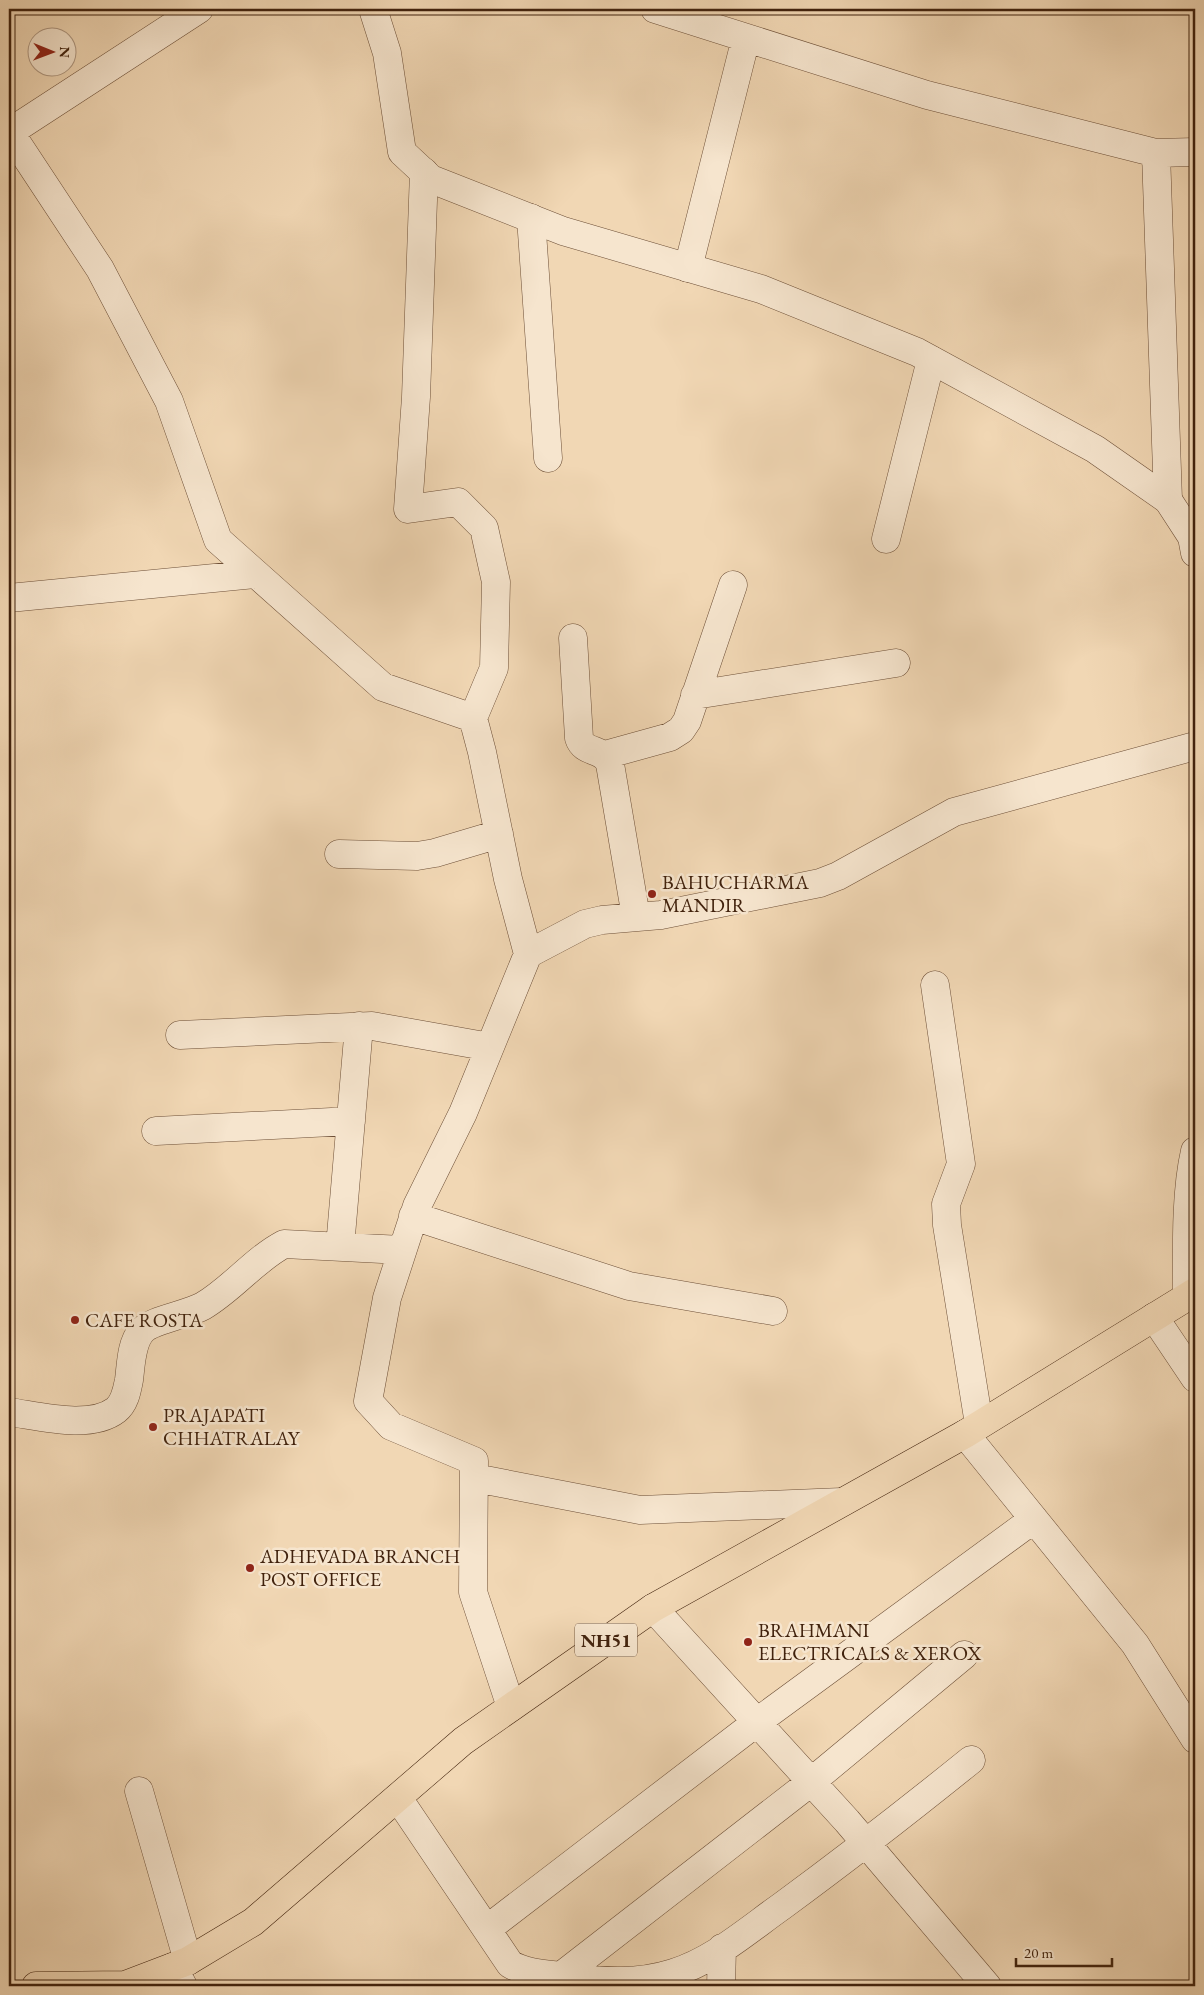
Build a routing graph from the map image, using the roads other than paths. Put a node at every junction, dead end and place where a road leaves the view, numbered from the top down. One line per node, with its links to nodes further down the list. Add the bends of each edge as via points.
1 (199, 9): 5 (street)
2 (373, 9): 8 (street, via 387,53 402,152)
3 (655, 9): 4 (street)
4 (746, 38): 7 (street, via 927,95); 10 (street)
5 (9, 131): 16 (street, via 100,269 169,401 218,540)
6 (1195, 152): 7 (street)
7 (1156, 154): 13 (street)
8 (424, 172): 9 (street, via 431,179); 22 (street, via 416,397 408,509 458,502 484,528 496,582 494,668)
9 (531, 218): 10 (street, via 563,231); 12 (street)
10 (688, 268): 11 (street, via 761,289)
11 (931, 360): 13 (street, via 1096,449); 14 (street)
12 (548, 458)
13 (1168, 500): 15 (street, via 1192,537)
14 (886, 539)
15 (1195, 554)
16 (256, 574): 18 (street); 22 (street, via 383,687)
17 (733, 585): 21 (street)
18 (9, 598)
19 (573, 638): 24 (street, via 579,738 585,747)
20 (896, 663): 21 (street)
21 (695, 695): 24 (street, via 687,721 676,734)
22 (473, 718): 25 (street)
23 (1195, 746): 27 (street, via 954,812 820,883)
24 (605, 755): 27 (street, via 610,764)
25 (499, 834): 26 (street, via 417,856); 28 (street)
26 (339, 854)
27 (636, 917): 28 (street, via 585,924)
28 (528, 954): 32 (street)
29 (935, 985): 44 (street, via 961,1164 946,1204)
30 (359, 1026): 31 (street); 32 (street, via 402,1030); 33 (street)
31 (180, 1035)
32 (490, 1046): 36 (street, via 463,1113)
33 (351, 1121): 34 (street); 37 (street)
34 (156, 1131)
35 (1195, 1151): 39 (street, via 1187,1245)
36 (413, 1216): 38 (street); 40 (street, via 629,1286)
37 (340, 1247): 38 (street); 43 (street, via 284,1244 202,1307 149,1325 135,1344 126,1395 118,1409 98,1419 70,1420)
38 (402, 1250): 45 (street, via 386,1298 368,1401 391,1426 474,1461)
39 (1191, 1295): 41 (highway, NH51)
40 (773, 1311)
41 (1154, 1317): 42 (street); 44 (highway, NH51)
42 (1195, 1378)
43 (9, 1412)
44 (972, 1429): 46 (highway, NH51); 47 (street)
45 (475, 1478): 46 (street, via 640,1510); 50 (street, via 473,1592)
46 (842, 1502): 48 (highway, NH51)
47 (1034, 1519): 51 (street); 52 (street, via 1135,1644)
48 (652, 1608): 50 (highway, NH51); 51 (street)
49 (964, 1655): 54 (street)
50 (511, 1708): 56 (highway, NH51, via 463,1741)
51 (757, 1722): 54 (street); 58 (street)
52 (1192, 1727)
53 (971, 1760): 57 (street)
54 (812, 1782): 57 (street); 61 (street)
55 (139, 1791): 60 (street)
56 (398, 1798): 58 (street); 60 (highway, NH51, via 253,1922)
57 (866, 1844): 59 (street); 65 (street)
58 (486, 1929): 61 (street, via 510,1964)
59 (722, 1948): 61 (street, via 674,1973 643,1980); 64 (street)
60 (182, 1971): 63 (highway, NH51)
61 (558, 1981)
62 (36, 1986): 63 (highway, NH51)
63 (125, 1986)
64 (721, 1986)
65 (987, 1986)

